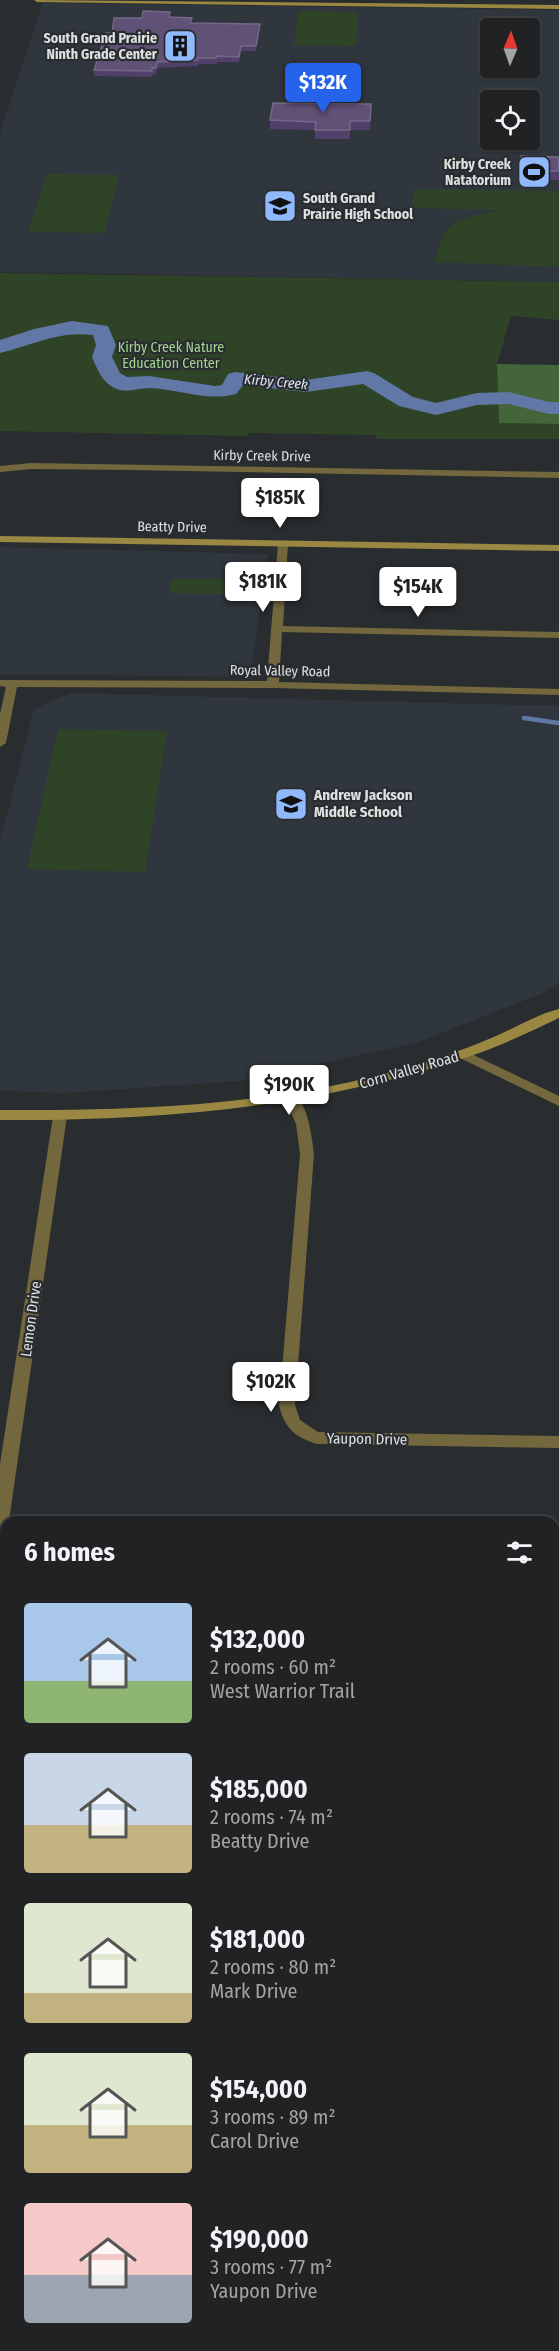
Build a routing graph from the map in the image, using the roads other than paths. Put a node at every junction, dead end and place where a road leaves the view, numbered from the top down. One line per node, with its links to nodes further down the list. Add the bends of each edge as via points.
1 (37, 0): 2 (main road)
2 (131, 1): 3 (main road)
3 (559, 7)
4 (0, 469): 5 (street, Kirby Creek Drive, via 130,467)
5 (559, 475)
6 (0, 539): 7 (main road, Beatty Drive)
7 (283, 544): 8 (main road, Beatty Drive); 9 (street)
8 (559, 548)
9 (276, 629): 10 (street); 12 (street)
10 (559, 635)
11 (6, 683): 12 (street, Royal Valley Road); 14 (street)
12 (273, 685): 13 (street, Royal Valley Road)
13 (559, 692)
14 (0, 743)
15 (559, 1013): 16 (main road, Corn Valley Road)
16 (463, 1054): 17 (main road, Corn Valley Road, via 370,1083); 18 (street)
17 (292, 1099): 20 (main road, Corn Valley Road, via 148,1114); 21 (street, Yaupon Drive, via 303,1124 307,1154 287,1405 290,1421 301,1432 317,1438)
18 (559, 1102)
19 (0, 1115): 20 (main road, Corn Valley Road)
20 (60, 1116): 22 (street, Lemon Drive)
21 (559, 1442)
22 (1, 1516)

